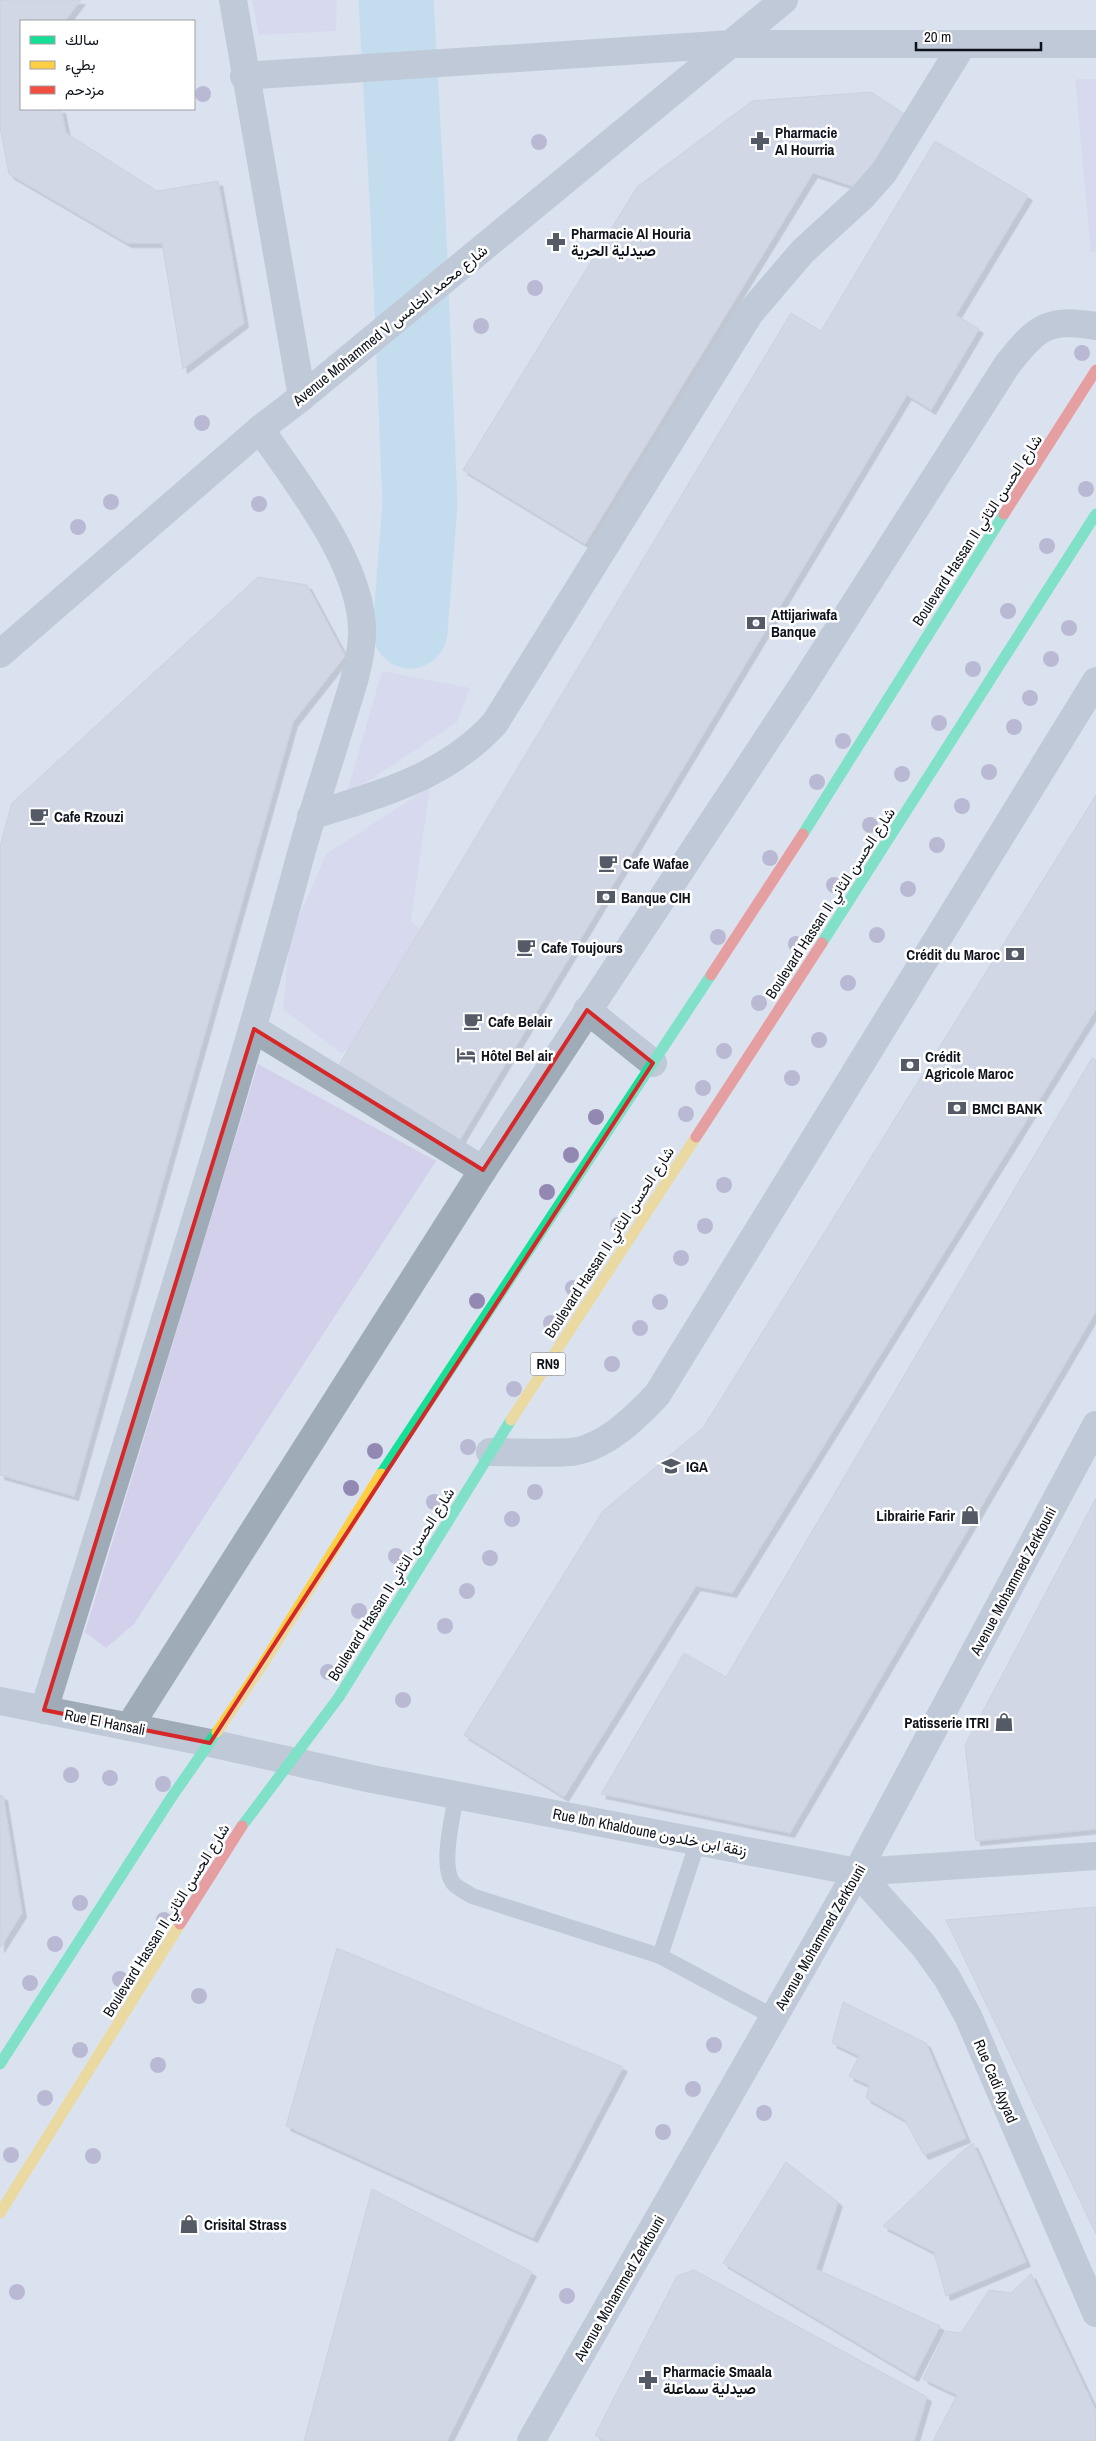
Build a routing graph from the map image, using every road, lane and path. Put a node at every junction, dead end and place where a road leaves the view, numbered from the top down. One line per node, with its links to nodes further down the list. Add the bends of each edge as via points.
1 (233, 0): 6 (street)
2 (784, 0): 3 (street, Avenue Mohammed V شارع محمد الخامس)
3 (732, 44): 4 (street); 6 (street); 9 (street, Avenue Mohammed V شارع محمد الخامس)
4 (964, 44): 5 (street); 14 (street, via 884,172 792,263 750,313 495,723 465,753 447,764 383,792)
5 (1096, 44)
6 (244, 76): 9 (street)
7 (1096, 326): 15 (street, via 1072,322 1054,324 1029,337 1007,365 806,680)
8 (1096, 370): 17 (main road, Boulevard Hassan II شارع الحسن الثاني, via 889,694 772,886)
9 (302, 398): 10 (street, Avenue Mohammed V شارع محمد الخامس)
10 (260, 429): 12 (street, Avenue Mohammed V شارع محمد الخامس); 14 (street, via 341,554 356,597 362,632 351,690)
11 (1096, 514): 20 (main road, Boulevard Hassan II شارع الحسن الثاني / RN9, via 783,1004)
12 (0, 654)
13 (1096, 681): 20 (street, via 657,1395 623,1427 598,1443 573,1452)
14 (311, 816): 16 (street)
15 (587, 1010): 17 (street); 18 (street)
16 (254, 1029): 18 (street); 22 (street)
17 (653, 1063): 24 (main road, Boulevard Hassan II شارع الحسن الثاني, via 377,1481)
18 (483, 1170): 23 (street)
19 (1096, 1425): 29 (street, Avenue Mohammed Zerktouni)
20 (490, 1452): 25 (main road, Boulevard Hassan II شارع الحسن الثاني / RN9, via 338,1698)
21 (0, 1701): 22 (street, Rue El Hansali)
22 (44, 1710): 23 (street, Rue El Hansali)
23 (130, 1727): 24 (street, Rue El Hansali)
24 (210, 1743): 25 (street, Rue Ibn Khaldoune زنقة ابن خلدون); 32 (main road, Boulevard Hassan II شارع الحسن الثاني)
25 (292, 1762): 26 (street, Rue Ibn Khaldoune زنقة ابن خلدون); 33 (main road, Boulevard Hassan II شارع الحسن الثاني / RN9, via 244,1822)
26 (456, 1795): 27 (street, Rue Ibn Khaldoune زنقة ابن خلدون); 30 (lane, via 447,1862 454,1884 472,1896)
27 (698, 1841): 29 (street, Rue Ibn Khaldoune زنقة ابن خلدون); 30 (lane)
28 (1096, 1856): 29 (street, Rue Ibn Khaldoune زنقة ابن خلدون)
29 (857, 1872): 31 (street, Avenue Mohammed Zerktouni); 34 (street, Rue Cadi Ayyad, via 924,1946 952,1986 968,2016)
30 (660, 1956): 31 (lane)
31 (774, 2017): 35 (street, Avenue Mohammed Zerktouni)
32 (0, 2064)
33 (0, 2213)
34 (1096, 2313)
35 (531, 2441)

